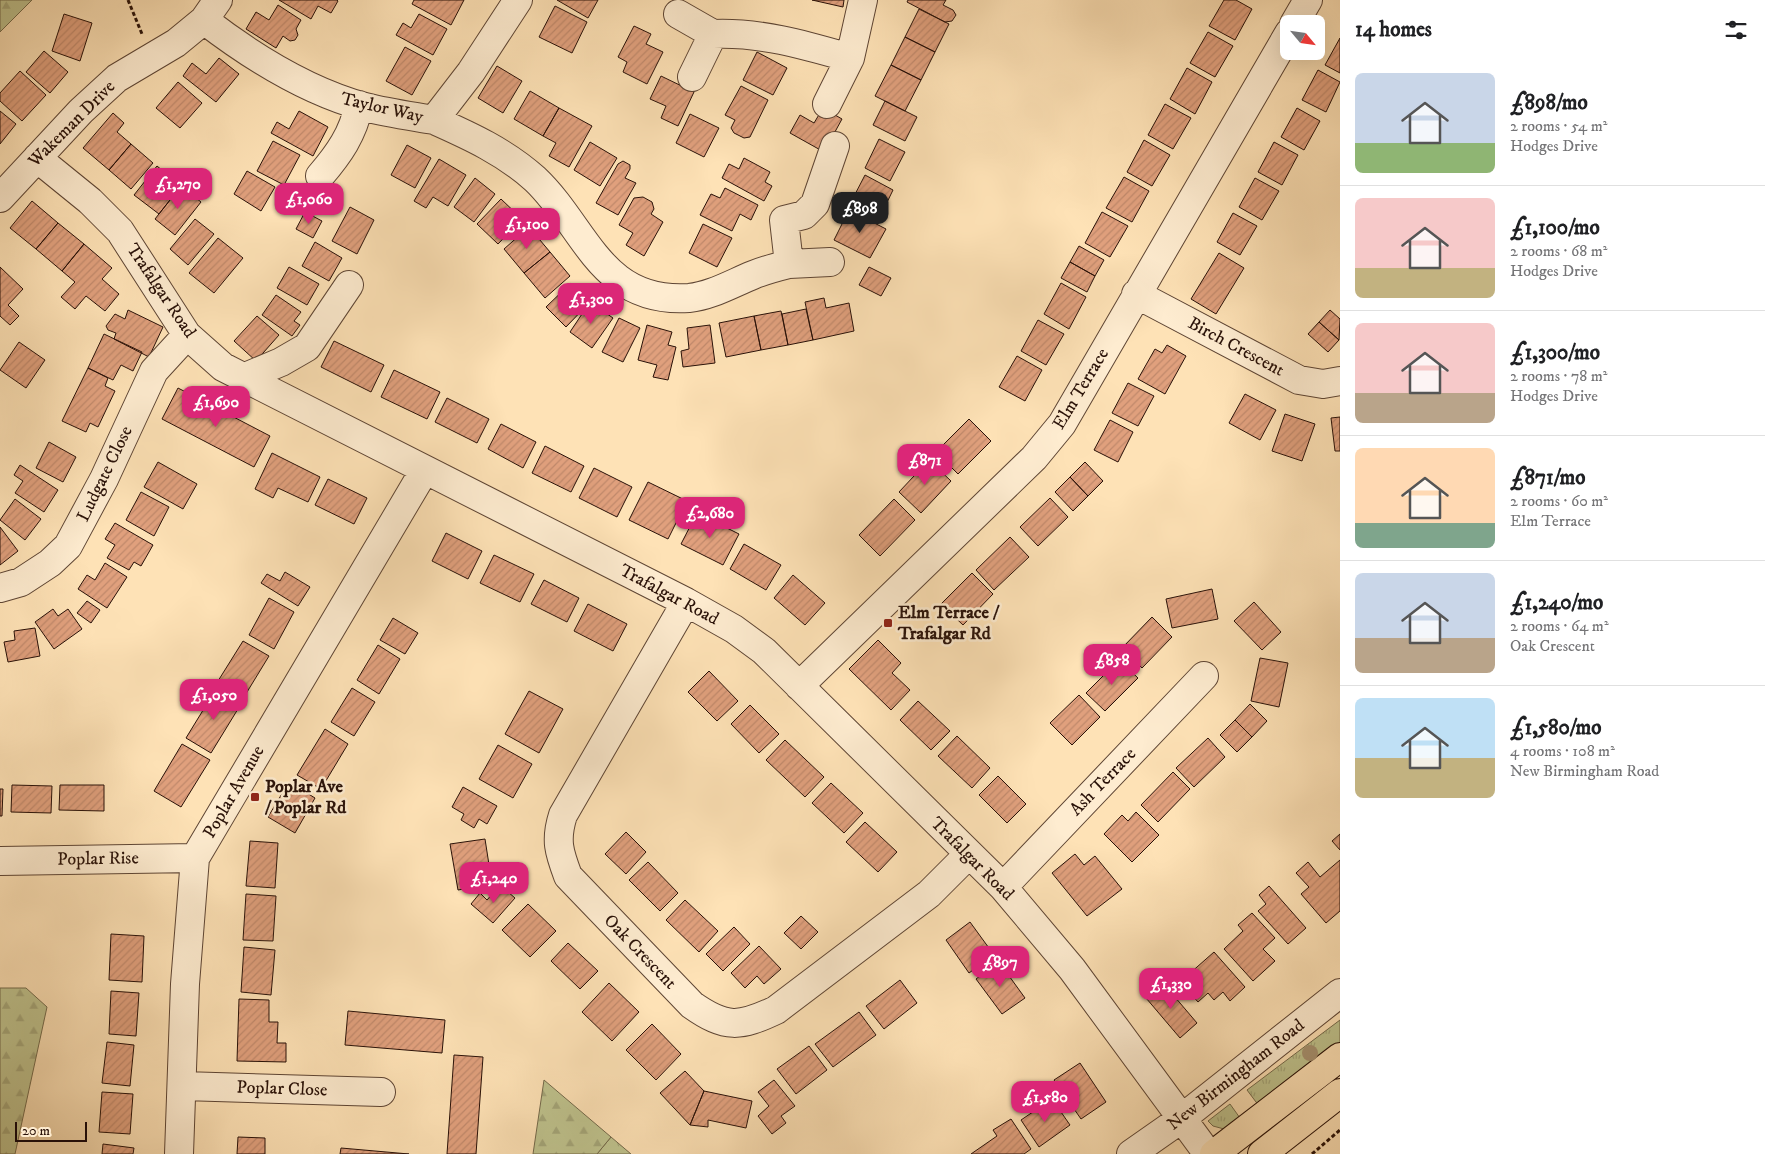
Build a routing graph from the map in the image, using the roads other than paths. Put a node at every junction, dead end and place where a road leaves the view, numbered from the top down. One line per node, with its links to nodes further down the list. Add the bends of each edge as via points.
1 (518, 0): 13 (street, Taylor Way, via 471,72)
2 (863, 0): 9 (street)
3 (1308, 0): 6 (street)
4 (211, 10): 12 (street, Taylor Way, via 235,44 320,92); 15 (street, Wakeman Drive, via 176,42 117,78 81,110)
5 (678, 14): 7 (street)
6 (1299, 15)
7 (713, 34): 9 (street, via 737,33 789,40); 10 (street)
8 (1280, 48): 21 (street, Elm Terrace)
9 (850, 58): 11 (street)
10 (692, 77)
11 (826, 104)
12 (359, 105): 13 (street, Taylor Way); 16 (street, via 355,125 342,150)
13 (434, 120): 19 (street, via 475,138 510,159 536,180 599,262 641,291 689,298)
14 (835, 146): 19 (street, via 815,204 804,215 784,220)
15 (37, 158): 17 (street, Wakeman Drive); 22 (street, Trafalgar Road, via 90,201 120,231)
16 (320, 176)
17 (0, 198)
18 (830, 262): 19 (street)
19 (789, 264)
20 (349, 285): 23 (street, via 307,347)
21 (1136, 294): 24 (street, Birch Crescent, via 1299,380 1323,384); 29 (street, Elm Terrace, via 1062,424 1034,458)
22 (187, 335): 23 (street, Trafalgar Road, via 223,367); 26 (street, Ludgate Close, via 154,372 104,479 68,546 50,563 21,582)
23 (243, 378): 25 (street, Trafalgar Road)
24 (1340, 381)
25 (424, 470): 27 (street, Trafalgar Road); 31 (street, Poplar Avenue)
26 (0, 588)
27 (686, 602): 29 (street, Trafalgar Road, via 764,651); 30 (street, Oak Crescent, via 564,815 558,833 559,853 568,876 692,1005 711,1019 729,1023 751,1022 776,1010 929,894)
28 (1204, 676): 33 (street, Ash Terrace)
29 (799, 686): 30 (street, Trafalgar Road)
30 (969, 854): 33 (street, Trafalgar Road)
31 (196, 858): 32 (street, Poplar Rise); 36 (street, Poplar Avenue, via 185,984)
32 (0, 861)
33 (1002, 887): 39 (street, Trafalgar Road, via 1072,969)
34 (1340, 993): 39 (street, New Birmingham Road)
35 (1340, 1058): 43 (highway)
36 (183, 1086): 37 (street, Poplar Close); 40 (street, Poplar Avenue)
37 (381, 1092)
38 (1340, 1094): 44 (highway)
39 (1181, 1119): 41 (street, New Birmingham Road); 42 (street, Trafalgar Road)
40 (179, 1154)
41 (1131, 1154)
42 (1208, 1154)
43 (1214, 1154)
44 (1262, 1154)

